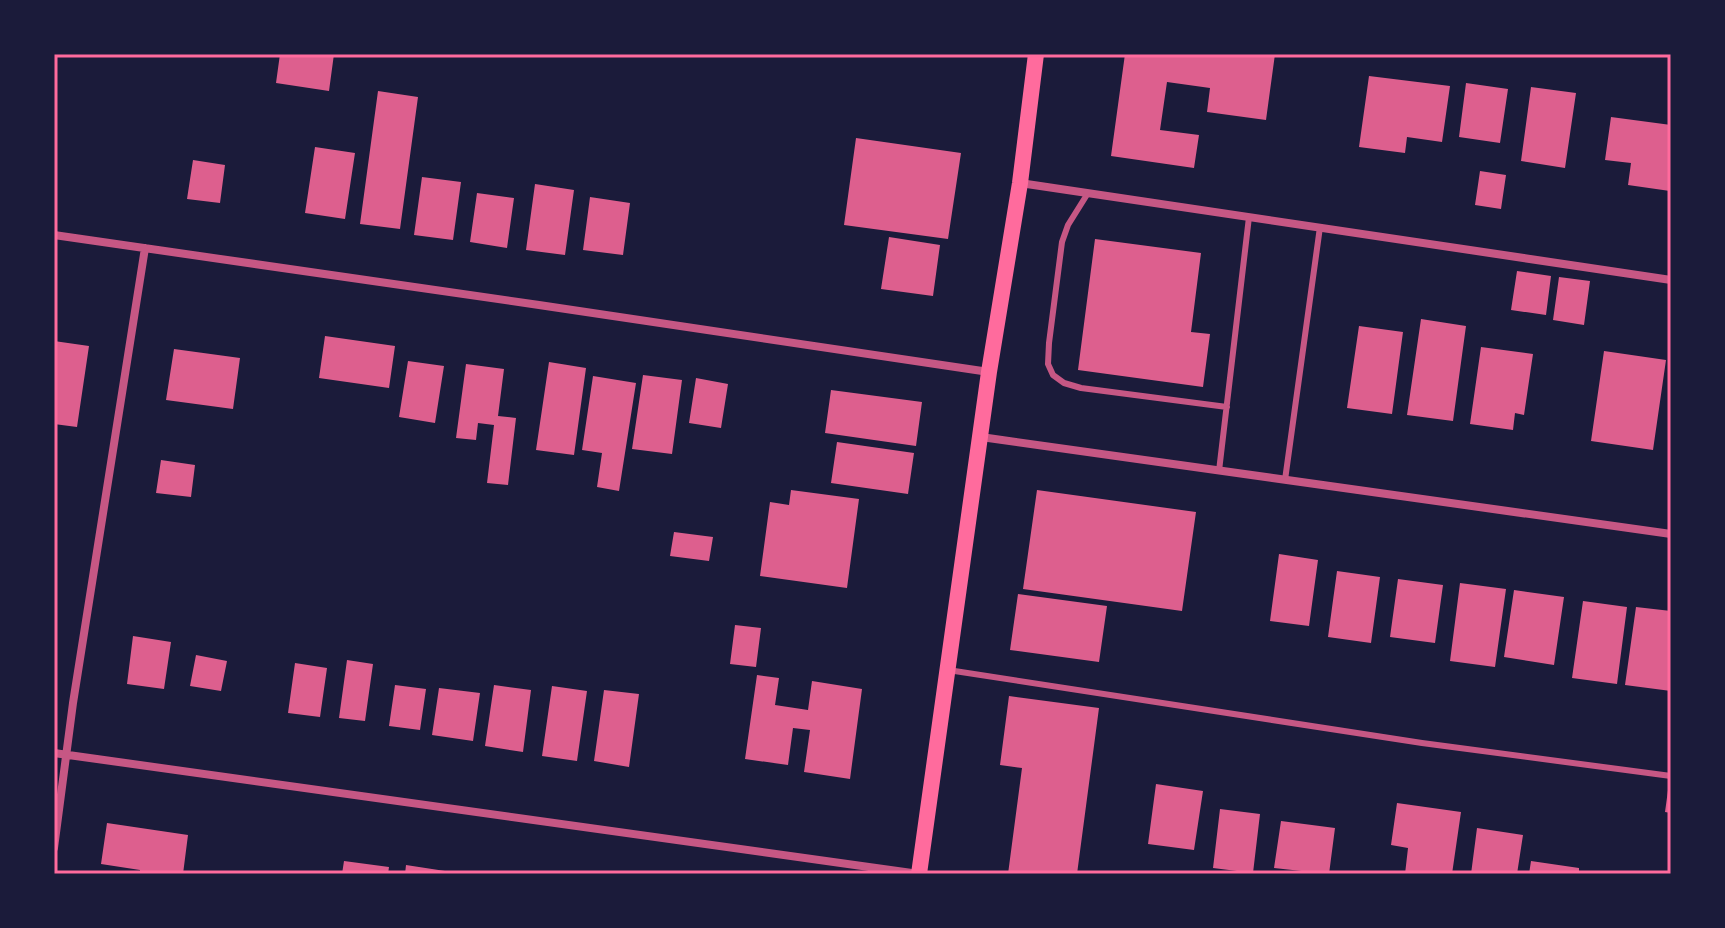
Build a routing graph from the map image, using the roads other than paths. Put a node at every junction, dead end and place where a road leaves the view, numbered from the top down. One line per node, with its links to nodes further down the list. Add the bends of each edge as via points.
1 (1036, 54): 2 (main road)
2 (1020, 183): 3 (street); 9 (main road)
3 (1088, 193): 4 (street); 10 (lane, via 1062,242 1049,343 1053,375 1081,388)
4 (1249, 217): 5 (street); 10 (lane)
5 (1320, 227): 8 (street); 13 (lane)
6 (54, 235): 7 (street)
7 (145, 248): 9 (street); 17 (street)
8 (1671, 280)
9 (989, 372): 11 (main road)
10 (1227, 407): 12 (lane)
11 (981, 437): 12 (street); 15 (main road)
12 (1219, 471): 13 (street)
13 (1285, 480): 14 (street)
14 (1671, 534)
15 (948, 670): 18 (lane); 20 (main road)
16 (54, 753): 17 (street)
17 (67, 755): 19 (street); 20 (street)
18 (1671, 776)
19 (54, 848)
20 (919, 874)

